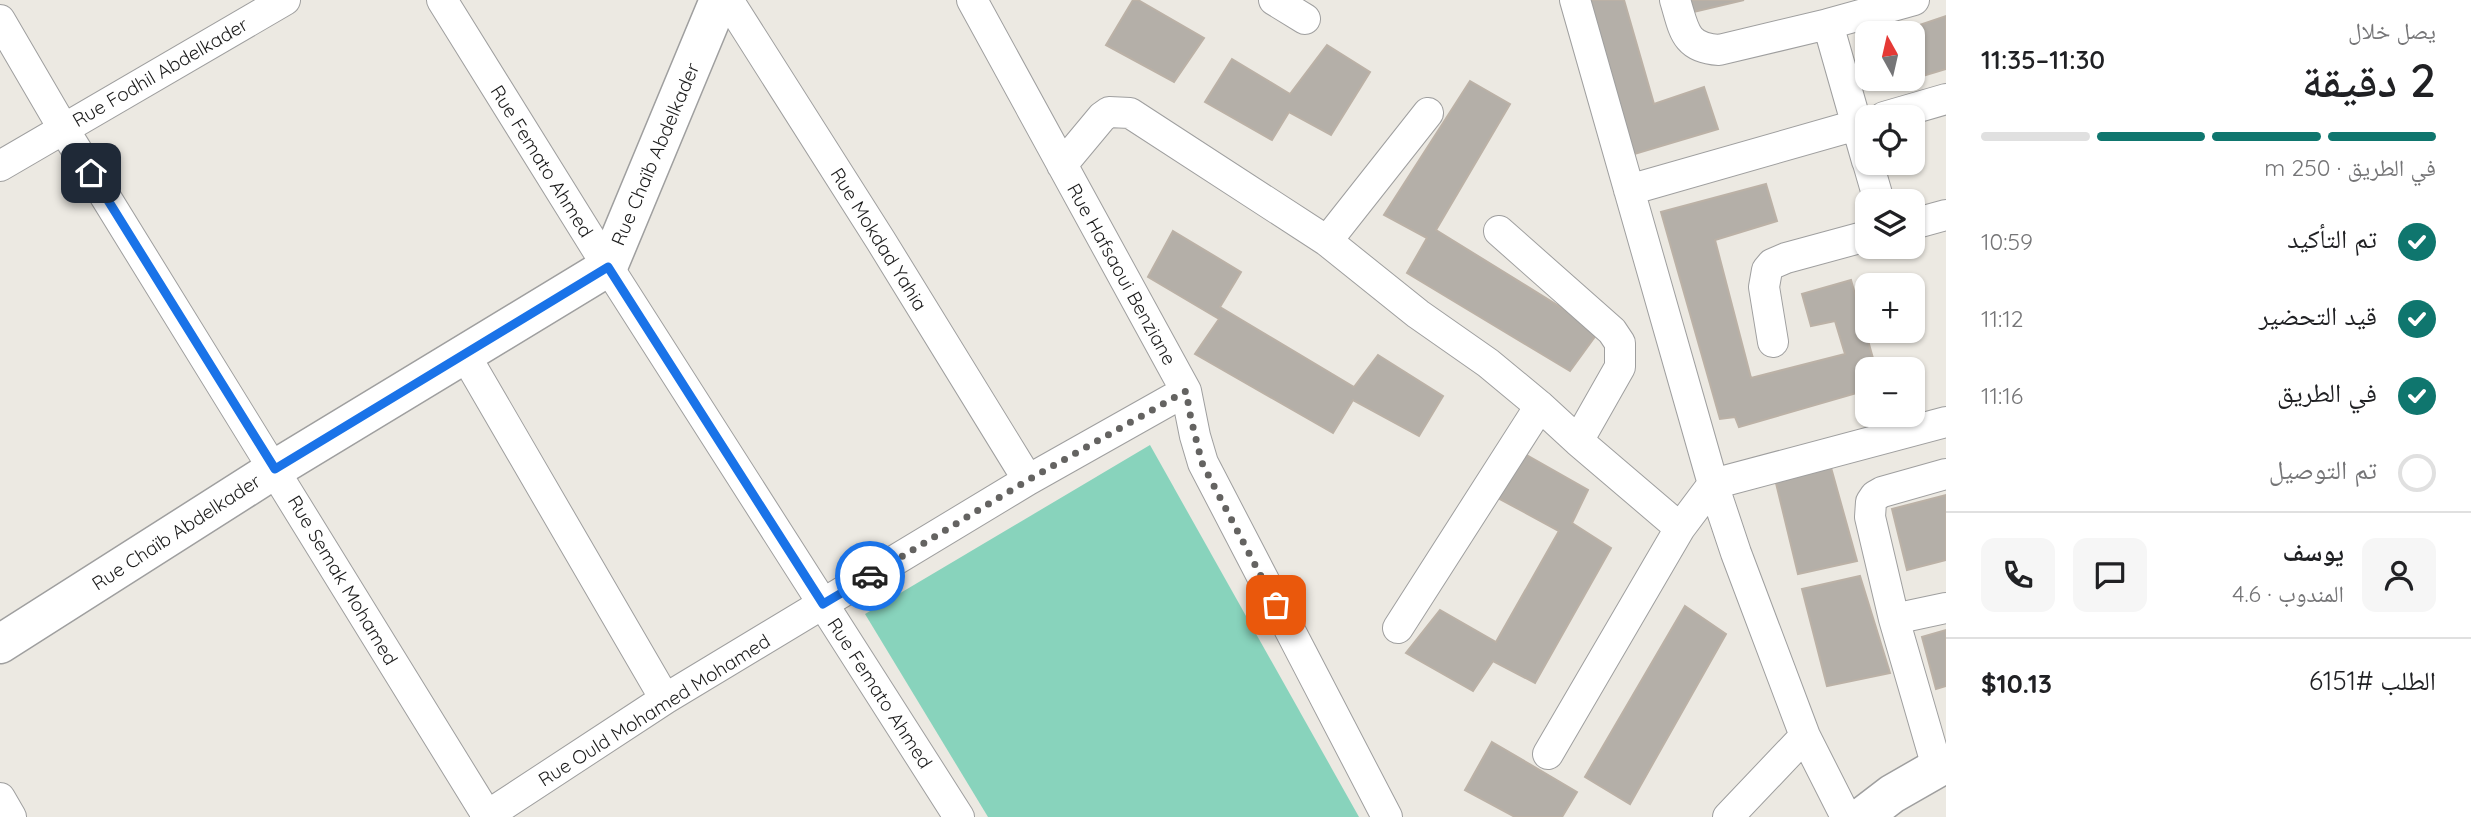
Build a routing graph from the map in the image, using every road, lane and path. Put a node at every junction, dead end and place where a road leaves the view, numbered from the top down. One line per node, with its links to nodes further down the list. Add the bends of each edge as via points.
1 (285, 0): 18 (street, Rue Fodhil Abdelkader)
2 (442, 0): 27 (street, Rue Femato Ahmed)
3 (719, 0): 27 (street, Rue Chaïb Abdelkader)
4 (728, 0): 36 (street, Rue Mokdad Yahia)
5 (972, 0): 19 (street, Rue Hafsaoui Benziane)
6 (1274, 0): 10 (street)
7 (1575, 0): 21 (street)
8 (1675, 0): 12 (street, via 1690,42 1708,49)
9 (1914, 0): 12 (street)
10 (1305, 19)
11 (0, 20): 18 (street, Rue Semak Mohamed)
12 (1828, 24): 14 (street)
13 (1946, 99): 15 (street)
14 (1862, 105)
15 (1925, 105)
16 (1428, 113): 26 (street)
17 (1855, 125): 21 (street)
18 (63, 128): 20 (street, Rue Fodhil Abdelkader); 34 (street, Rue Semak Mohamed)
19 (1062, 165): 26 (street, via 1102,117 1109,112 1130,113); 30 (street, Rue Hafsaoui Benziane)
20 (0, 166)
21 (1629, 190): 37 (street)
22 (1946, 215): 23 (street)
23 (1925, 221)
24 (1499, 231): 33 (street, via 1620,343 1620,367)
25 (1855, 239): 28 (street, via 1772,264 1764,286)
26 (1327, 241): 31 (street)
27 (608, 267): 29 (street, Rue Chaïb Abdelkader); 39 (street, Rue Femato Ahmed)
28 (1773, 342)
29 (465, 355): 34 (street, Rue Chaïb Abdelkader); 44 (street)
30 (1186, 391): 36 (street, Rue Ould Mohamed Mohamed); 52 (street, Rue Hafsaoui Benziane, via 1202,463)
31 (1540, 406): 33 (street); 42 (street)
32 (1946, 422): 37 (street)
33 (1578, 441): 38 (street)
34 (275, 469): 43 (street, Rue Chaïb Abdelkader); 50 (street, Rue Semak Mohamed)
35 (1946, 474): 41 (street, via 1882,492 1871,502 1871,527)
36 (1028, 480): 39 (street, Rue Ould Mohamed Mohamed)
37 (1713, 484): 38 (street); 45 (street)
38 (1680, 527): 46 (street)
39 (823, 604): 44 (street, Rue Ould Mohamed Mohamed); 51 (street, Rue Femato Ahmed)
40 (1946, 608): 41 (street)
41 (1894, 619): 47 (street)
42 (1398, 628)
43 (0, 644)
44 (666, 699): 50 (street, Rue Ould Mohamed Mohamed)
45 (1805, 736): 53 (street); 54 (street)
46 (1548, 754)
47 (1942, 765): 55 (street)
48 (0, 798): 49 (street)
49 (11, 817)
50 (487, 817)
51 (959, 817)
52 (1387, 817)
53 (1728, 817)
54 (1846, 817)
55 (1862, 817)

